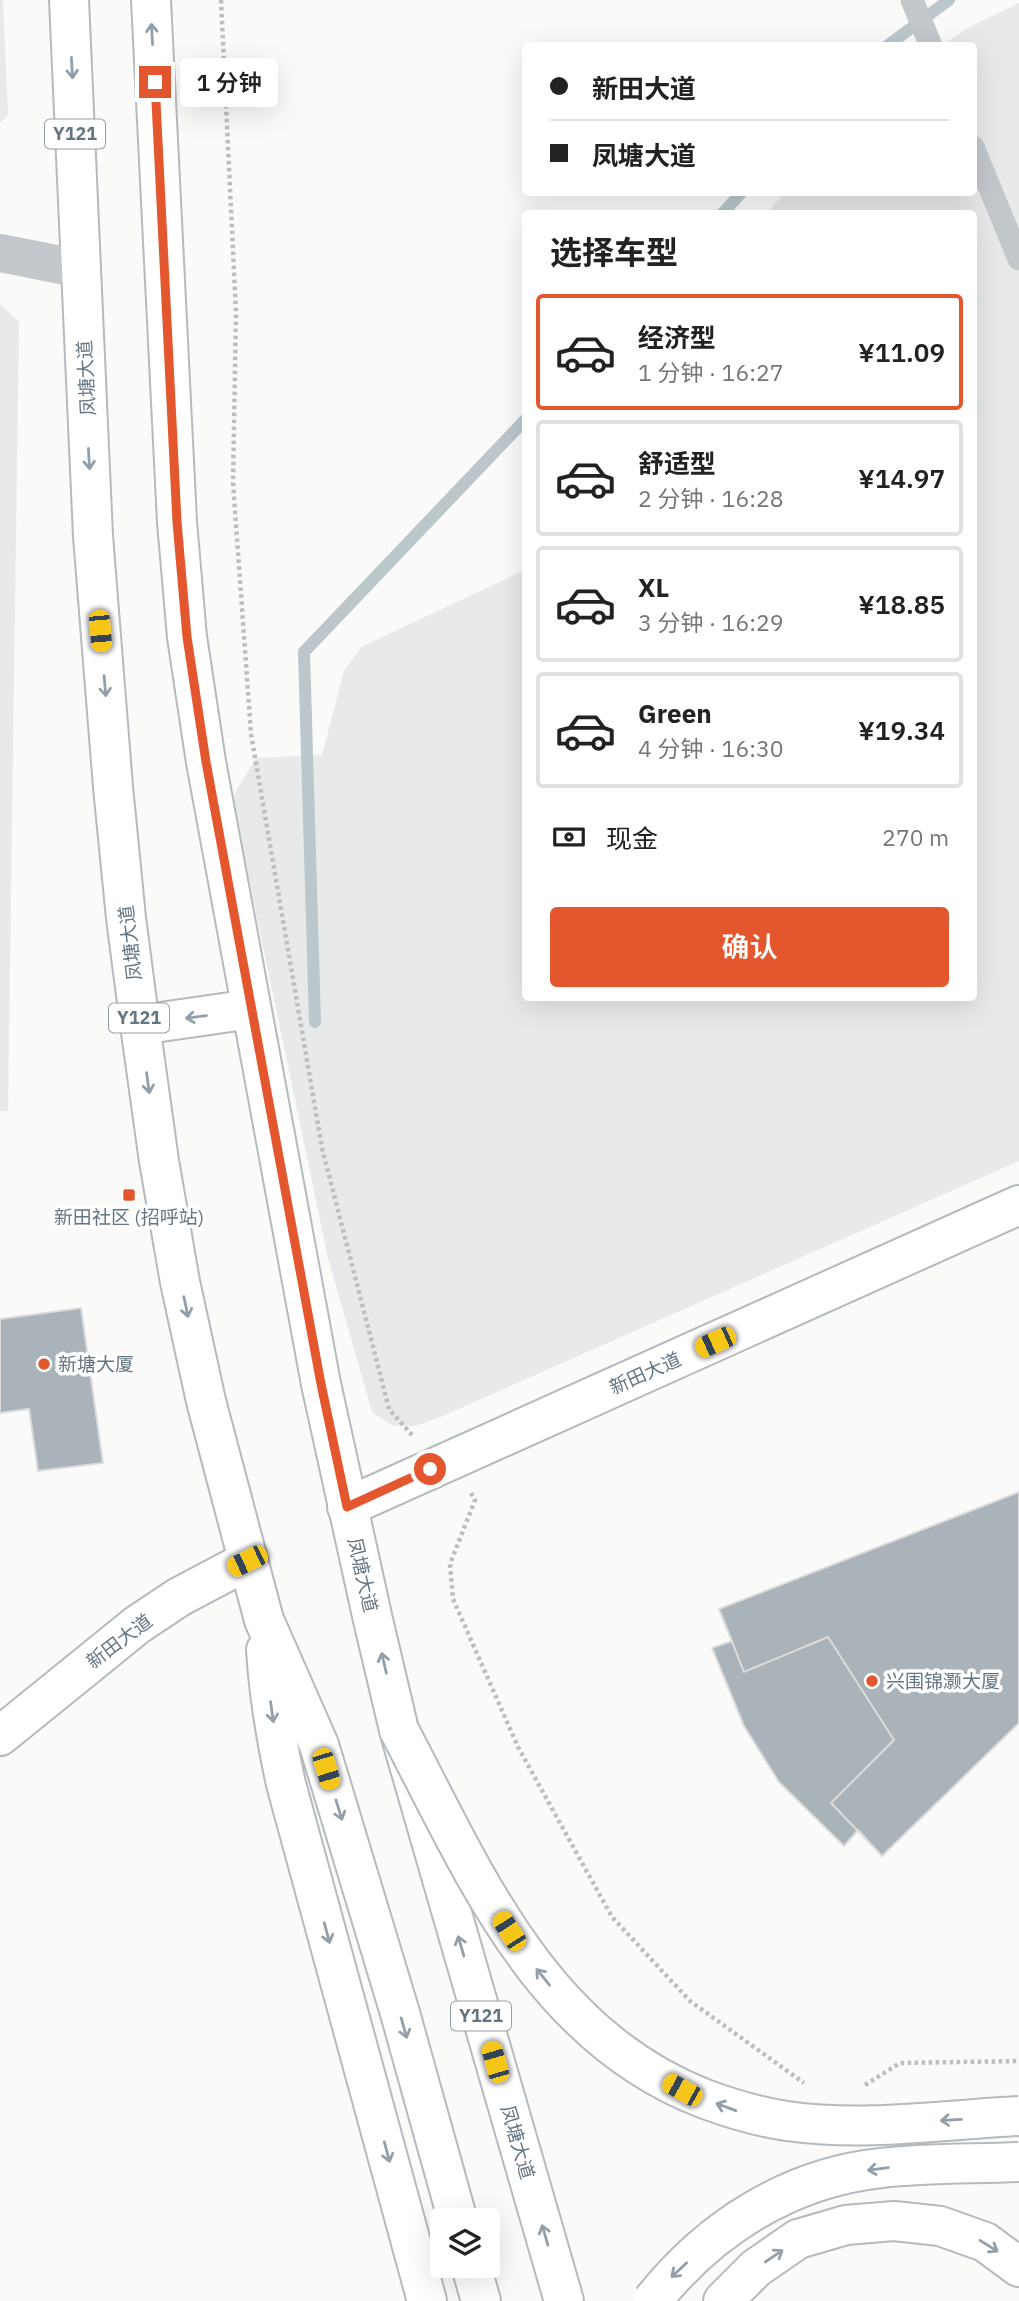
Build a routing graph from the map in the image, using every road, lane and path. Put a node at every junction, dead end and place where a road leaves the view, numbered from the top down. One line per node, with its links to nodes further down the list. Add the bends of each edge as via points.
1 (69, 0): 9 (main road, 凤塘大道 / Y121, one-way to 9)
2 (151, 0): 10 (main road, 凤塘大道 / Y121, one-way to 2, via 187,637)
3 (220, 0): 13 (path, via 236,313 233,484 251,734 322,1147 389,1409)
4 (912, 0): 5 (lane)
5 (930, 42)
6 (977, 157): 8 (lane)
7 (0, 253): 9 (street)
8 (1019, 258)
9 (81, 269): 11 (main road, 凤塘大道 / Y121, one-way to 11, via 98,602)
10 (251, 1009): 11 (main road, one-way to 11); 15 (main road, 凤塘大道 / Y121)
11 (140, 1025): 16 (main road, 凤塘大道 / Y121, one-way to 16, via 180,1283)
12 (1019, 1205): 15 (main road, 新田大道)
13 (416, 1439)
14 (469, 1489): 20 (path, via 475,1500 450,1564 453,1600 518,1747 612,1917 690,2001)
15 (347, 1507): 18 (main road, 凤塘大道 / Y121, one-way to 15)
16 (247, 1561): 17 (main road, 凤塘大道 / Y121); 19 (main road, 新田大道, via 137,1625)
17 (264, 1620): 23 (main road, 凤塘大道 / Y121, one-way to 23, via 319,1745); 26 (main road, one-way to 26, via 270,1701 286,1784)
18 (399, 1730): 21 (main road, one-way to 18, bridge, via 836,2126 785,2121 735,2110 682,2090 636,2065 565,2004 521,1950 484,1892); 28 (main road, 凤塘大道 / Y121, one-way to 18, bridge)
19 (0, 1736)
20 (811, 2088)
21 (1019, 2116)
22 (1019, 2162): 29 (main road, one-way to 29, bridge, via 880,2168 822,2179 765,2203 721,2233 671,2277)
23 (454, 2208)
24 (1019, 2267): 30 (main road, one-way to 24, via 757,2267 798,2239 846,2225 894,2221 940,2226 985,2242)
25 (474, 2278): 27 (main road)
26 (427, 2301)
27 (481, 2301)
28 (564, 2301)
29 (652, 2301)
30 (723, 2301)

